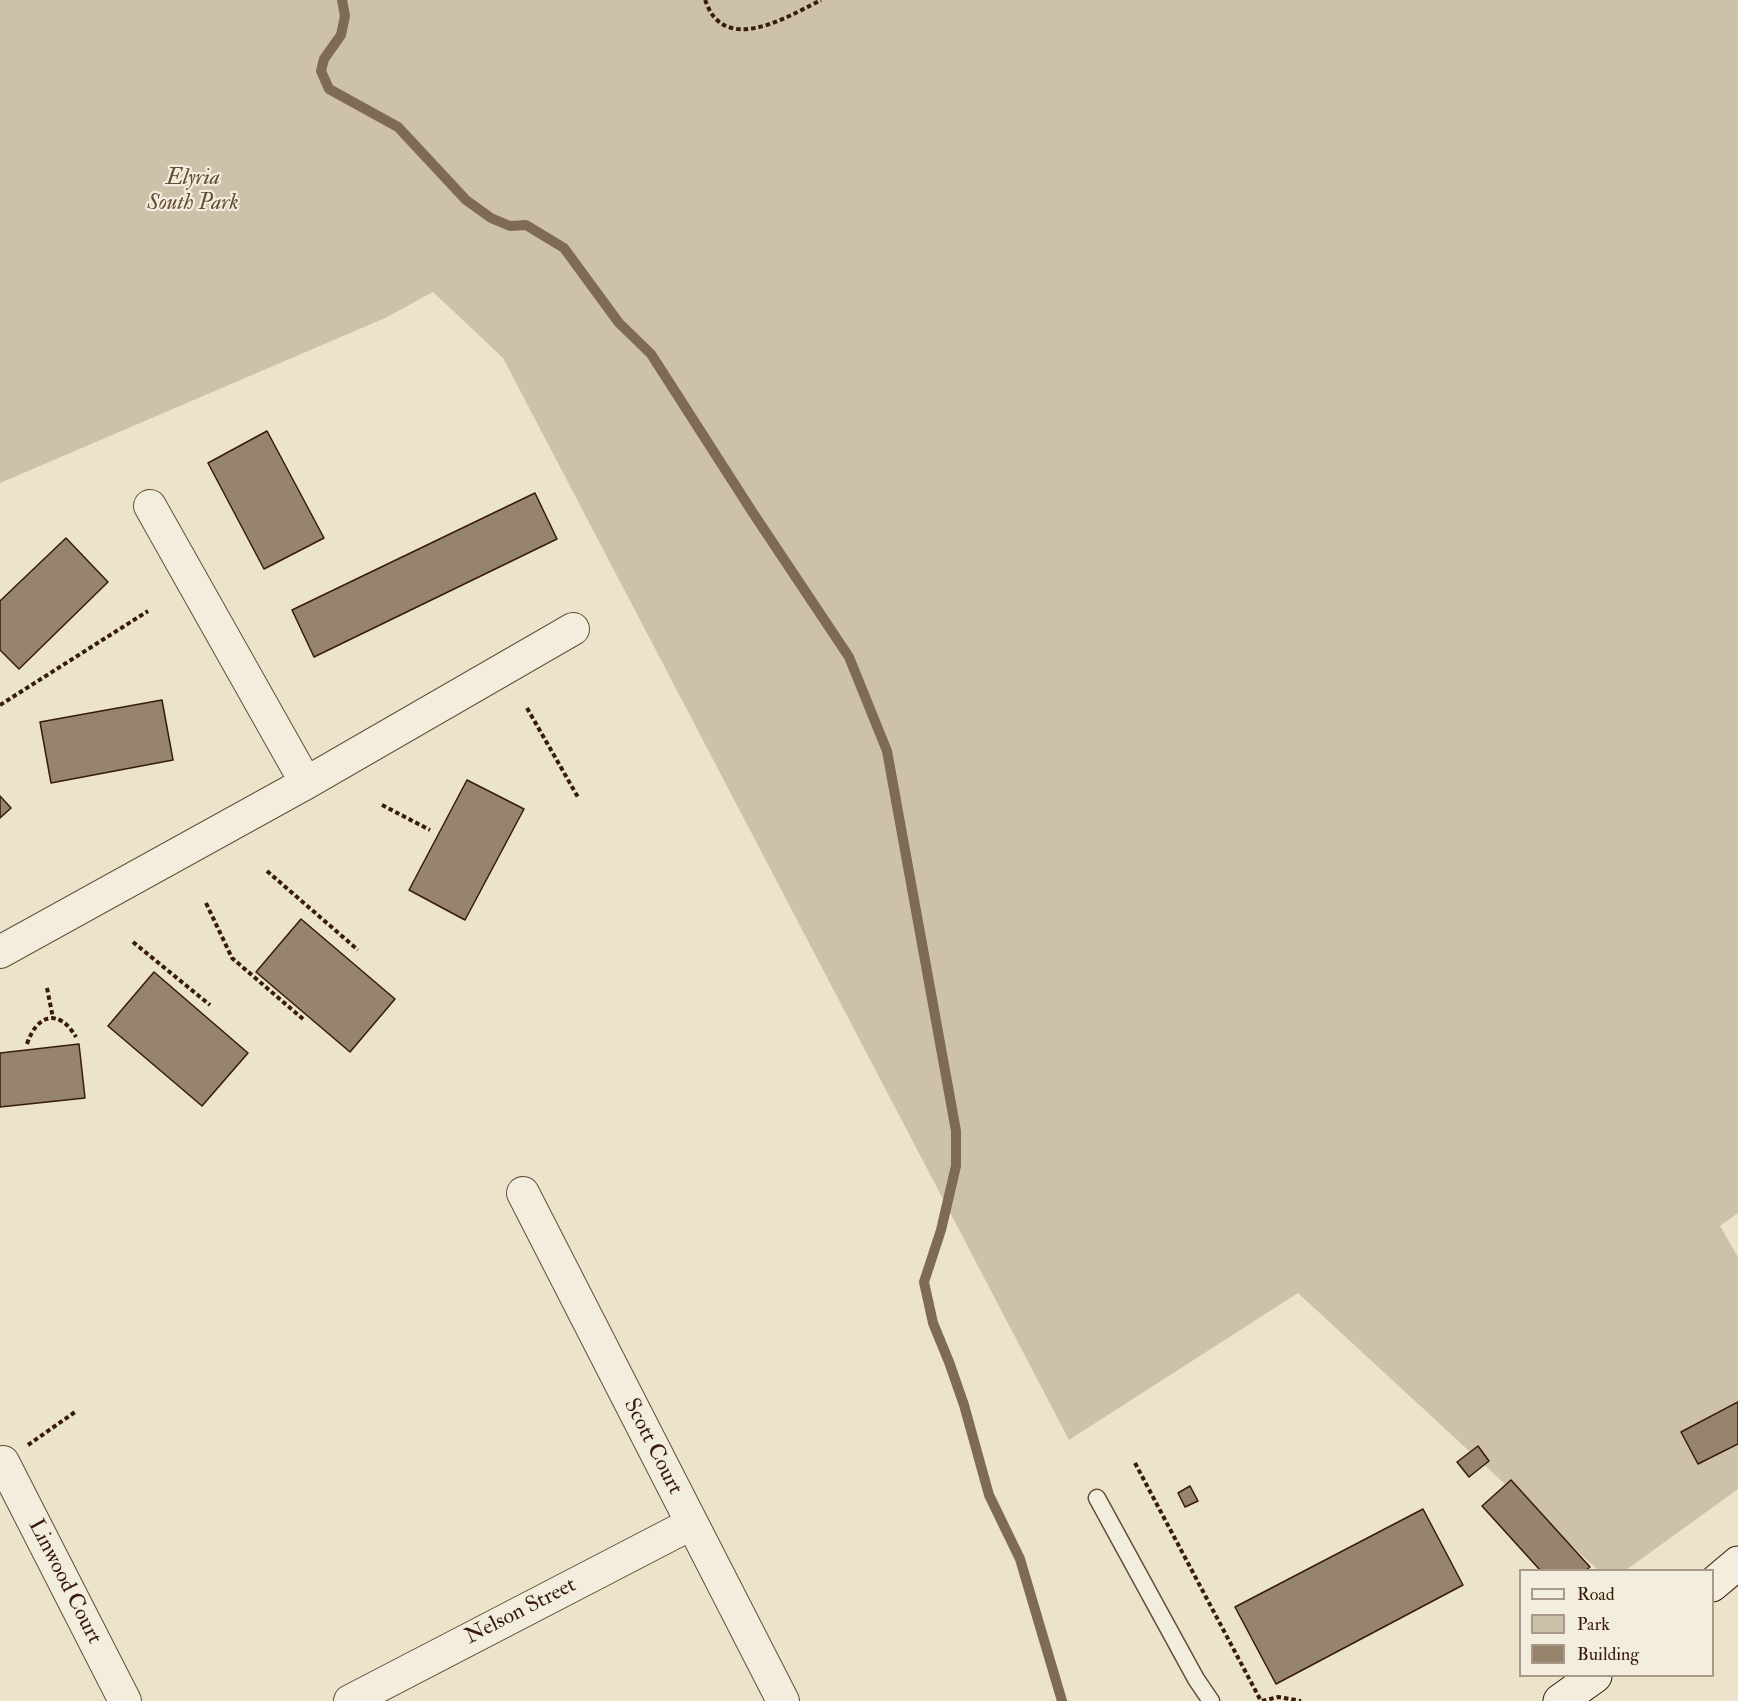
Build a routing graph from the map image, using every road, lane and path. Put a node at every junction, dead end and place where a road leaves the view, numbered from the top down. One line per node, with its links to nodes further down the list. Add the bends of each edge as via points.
1 (705, 0): 2 (path, via 724,25 749,29 789,17)
2 (820, 0)
3 (150, 506): 8 (street)
4 (148, 611): 6 (path)
5 (573, 629): 8 (street)
6 (0, 705)
7 (527, 708): 9 (path)
8 (306, 783): 16 (street)
9 (579, 799)
10 (382, 805): 11 (path)
11 (430, 830)
12 (267, 871): 15 (path)
13 (206, 903): 20 (path, via 232,958)
14 (133, 942): 18 (path)
15 (358, 950)
16 (0, 952)
17 (47, 988): 19 (path)
18 (210, 1005)
19 (53, 1018): 21 (path, via 62,1021); 22 (path, via 41,1021 31,1030)
20 (303, 1019)
21 (76, 1037)
22 (27, 1044)
23 (522, 1193): 28 (street, Scott Court)
24 (75, 1412): 25 (path)
25 (3, 1462): 32 (street, Linwood Court)
26 (1135, 1463): 36 (path)
27 (1097, 1498): 35 (lane)
28 (691, 1524): 33 (street, Nelson Street); 34 (street, Scott Court)
29 (1738, 1563): 30 (street)
30 (1714, 1584)
31 (1594, 1677): 38 (street)
32 (125, 1701)
33 (350, 1701)
34 (783, 1701)
35 (1211, 1701)
36 (1261, 1701): 37 (path, via 1278,1696)
37 (1301, 1701)
38 (1560, 1701)

